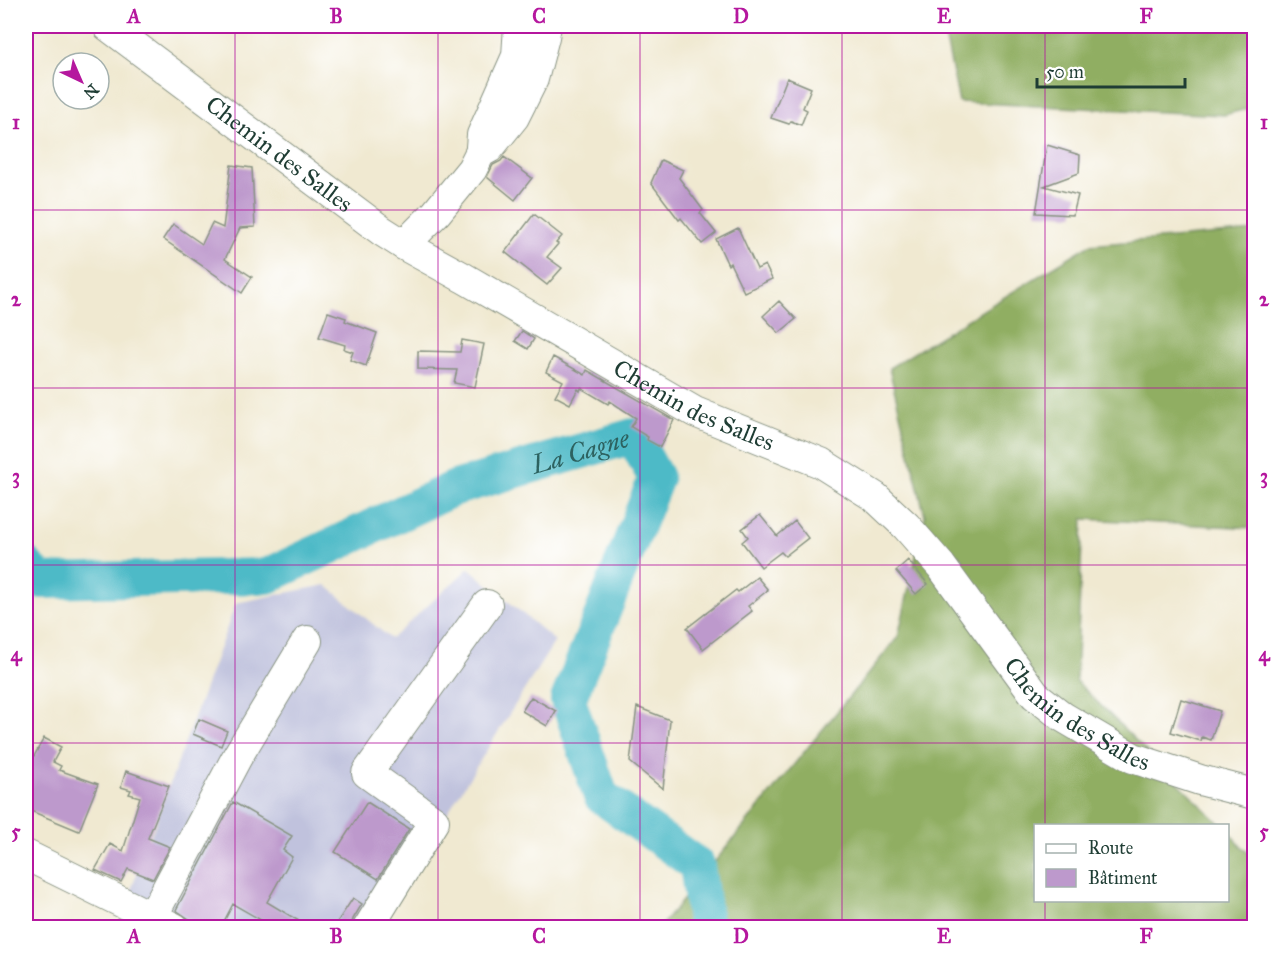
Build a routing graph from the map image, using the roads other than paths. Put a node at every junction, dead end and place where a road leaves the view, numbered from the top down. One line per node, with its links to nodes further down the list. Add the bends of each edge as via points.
1 (108, 26): 5 (street, Chemin des Salles)
2 (519, 26): 4 (street, via 517,56 482,135)
3 (546, 26): 4 (street, via 533,79 514,117 489,148)
4 (480, 153): 5 (street, via 472,169 436,213)
5 (404, 245): 8 (street, Chemin des Salles, via 695,412 821,463 875,497 941,566 1035,695 1063,717 1133,758)
6 (487, 605): 11 (street, via 367,773 434,821)
7 (307, 641): 10 (street, via 237,757)
8 (1254, 794)
9 (26, 855): 10 (street)
10 (163, 922)
11 (368, 927)

